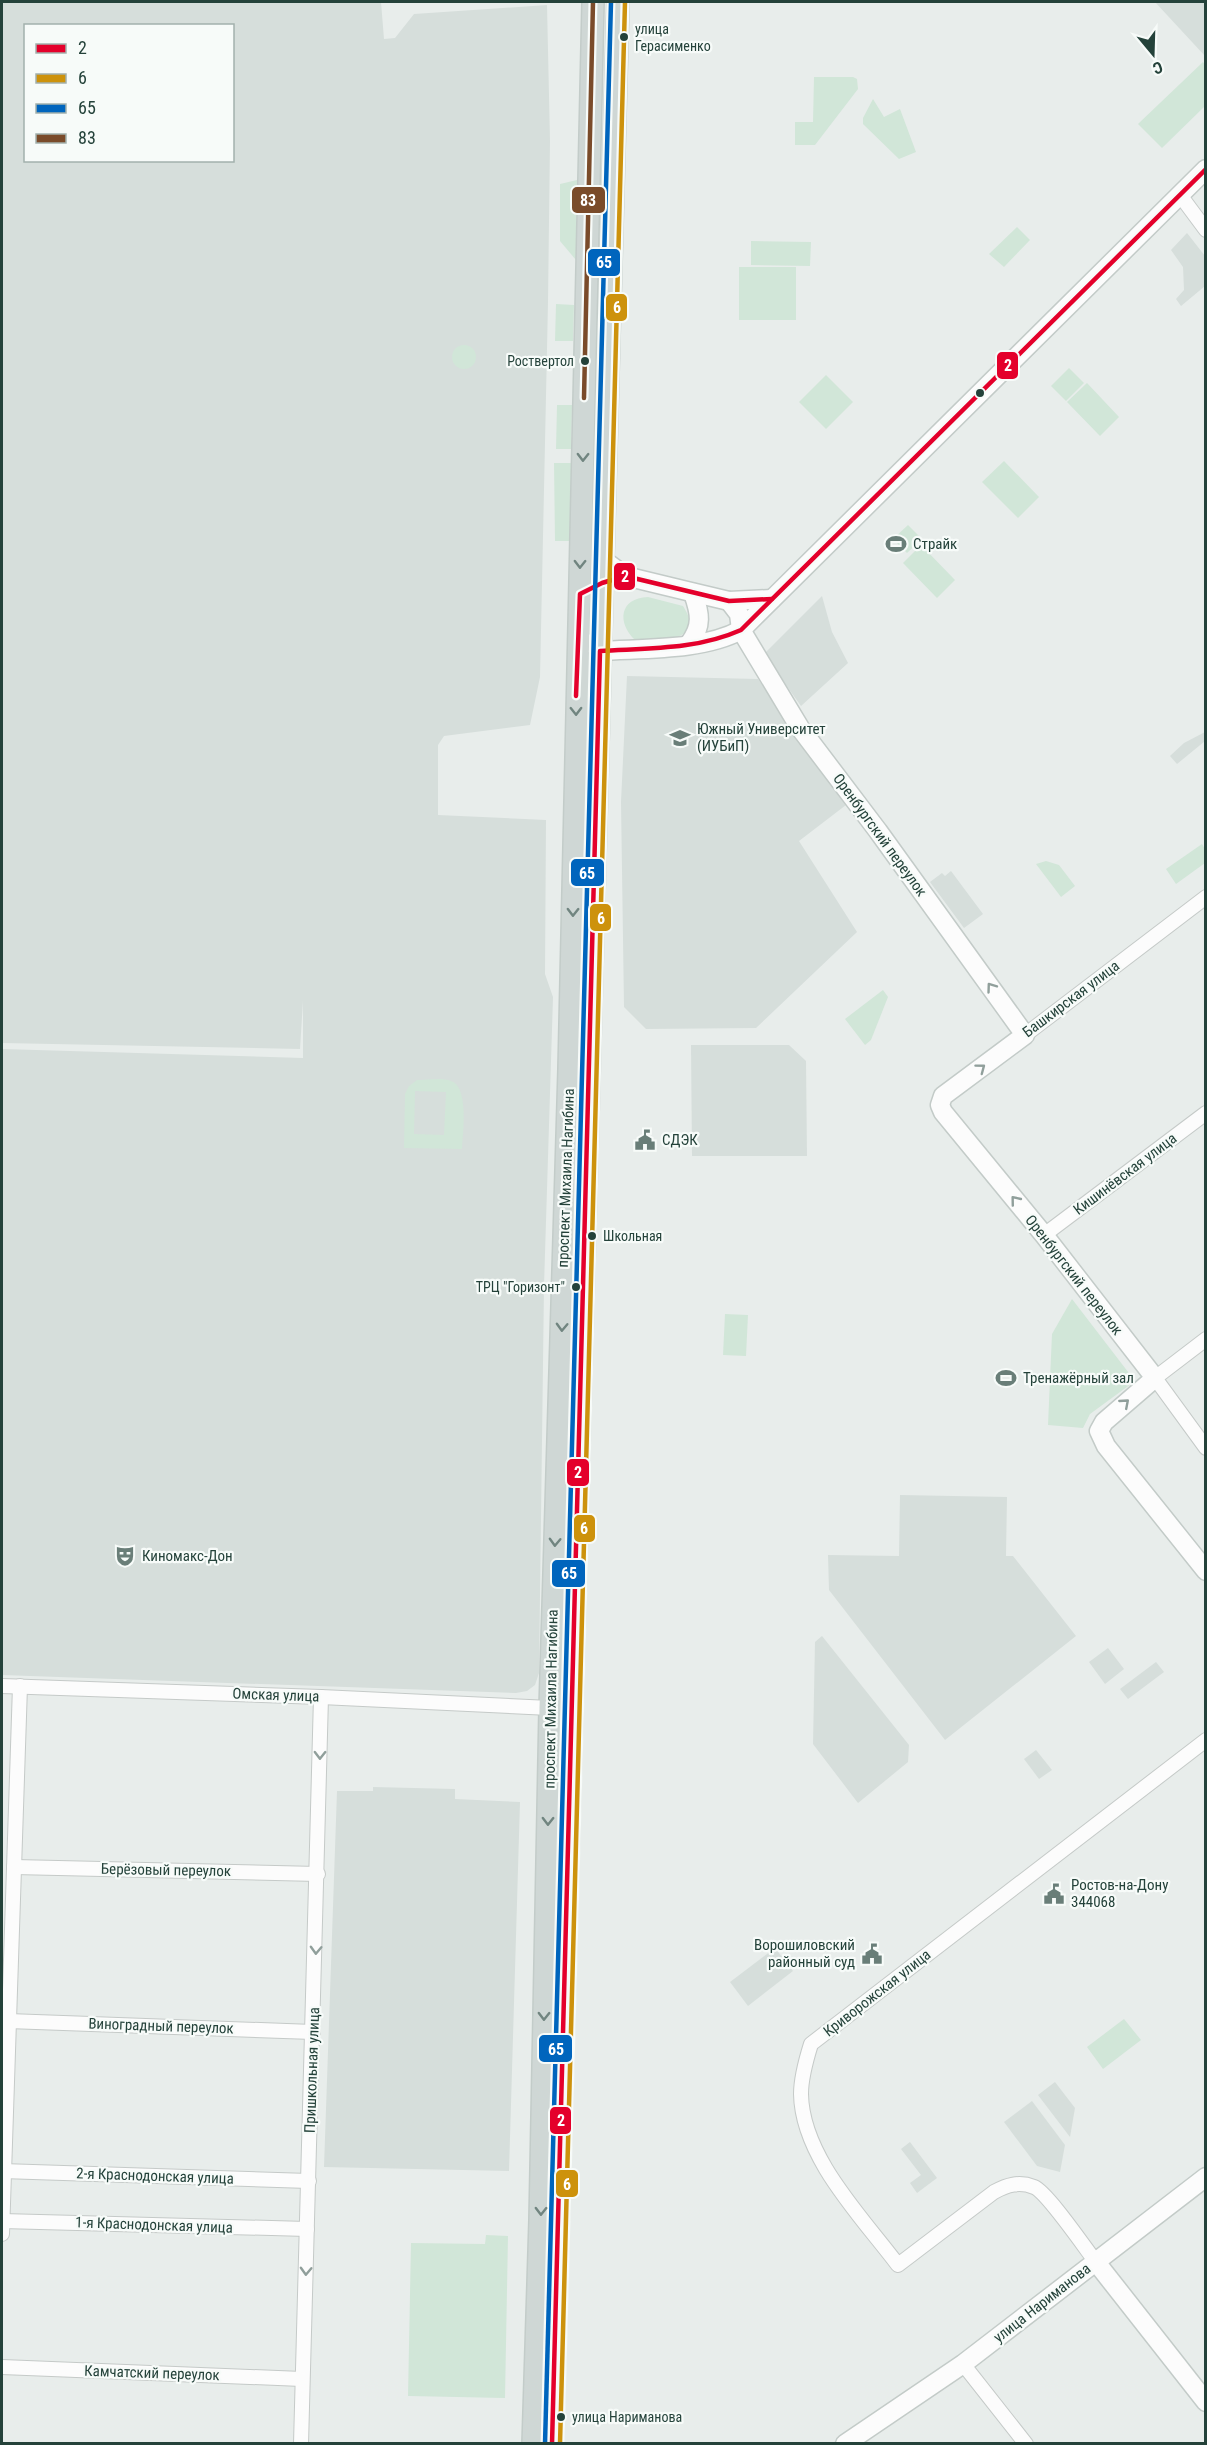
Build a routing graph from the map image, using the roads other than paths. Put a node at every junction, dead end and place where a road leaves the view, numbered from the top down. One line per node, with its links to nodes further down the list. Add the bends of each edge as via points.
1 (593, 2): 10 (main road, проспект Михаила Нагибина, one-way to 10)
2 (618, 2): 6 (main road, проспект Михаила Нагибина)
3 (1206, 169): 4 (street)
4 (1180, 195): 5 (street); 11 (street)
5 (1206, 230)
6 (602, 559): 7 (street); 8 (main road, проспект Михаила Нагибина)
7 (625, 576): 8 (street); 9 (street)
8 (602, 583): 10 (street); 16 (main road, проспект Михаила Нагибина)
9 (693, 592): 12 (street); 15 (street, via 700,620 697,634)
10 (580, 594): 14 (main road, проспект Михаила Нагибина)
11 (772, 599): 12 (street); 13 (street)
12 (729, 601): 13 (street, Оренбургский переулок, via 739,614)
13 (741, 630): 15 (street, via 721,639); 18 (street, Оренбургский переулок, one-way to 13, via 800,728)
14 (580, 632): 16 (street); 29 (main road, проспект Михаила Нагибина, one-way to 29)
15 (689, 644): 16 (street)
16 (600, 651): 48 (main road, проспект Михаила Нагибина)
17 (1206, 897): 18 (street, Башкирская улица)
18 (1025, 1035): 19 (street, Башкирская улица, one-way to 18, via 943,1096)
19 (940, 1105): 21 (street, Оренбургский переулок, one-way to 19)
20 (1206, 1113): 21 (street, Кишинёвская улица)
21 (1044, 1235): 23 (street, Оренбургский переулок)
22 (1206, 1339): 23 (street)
23 (1155, 1378): 24 (street, Оренбургский переулок); 25 (street, one-way to 23, via 1106,1446 1100,1431 1104,1422)
24 (1206, 1448)
25 (1206, 1571)
26 (2, 1686): 27 (street, Омская улица)
27 (20, 1686): 28 (street, Омская улица); 31 (street)
28 (321, 1697): 29 (street, Омская улица); 32 (street, Пришкольная улица, one-way to 32)
29 (550, 1708): 47 (main road, проспект Михаила Нагибина, one-way to 47)
30 (1206, 1740): 41 (street, Криворожская улица, via 811,2044 805,2061 802,2104 814,2146 830,2176 898,2265 1009,2183 1035,2187)
31 (14, 1867): 32 (street, Берёзовый переулок); 33 (street)
32 (318, 1874): 34 (street, Пришкольная улица, one-way to 34)
33 (8, 2021): 34 (street, Виноградный переулок); 35 (street)
34 (313, 2032): 37 (street, Пришкольная улица)
35 (2, 2171): 37 (street, 2-я Краснодонская улица); 38 (street)
36 (1206, 2178): 41 (street, улица Нариманова)
37 (309, 2181): 39 (street, Пришкольная улица)
38 (2, 2221): 39 (street, 1-я Краснодонская улица); 40 (street)
39 (307, 2229): 44 (street, Пришкольная улица, one-way to 44)
40 (2, 2234)
41 (1096, 2262): 42 (street, улица Нариманова); 45 (street)
42 (963, 2364): 49 (street, улица Нариманова); 50 (street)
43 (2, 2367): 44 (street, Камчатский переулок)
44 (302, 2379): 46 (street, Пришкольная улица)
45 (1206, 2402)
46 (301, 2444)
47 (533, 2444)
48 (552, 2444)
49 (845, 2444)
50 (1026, 2444)

